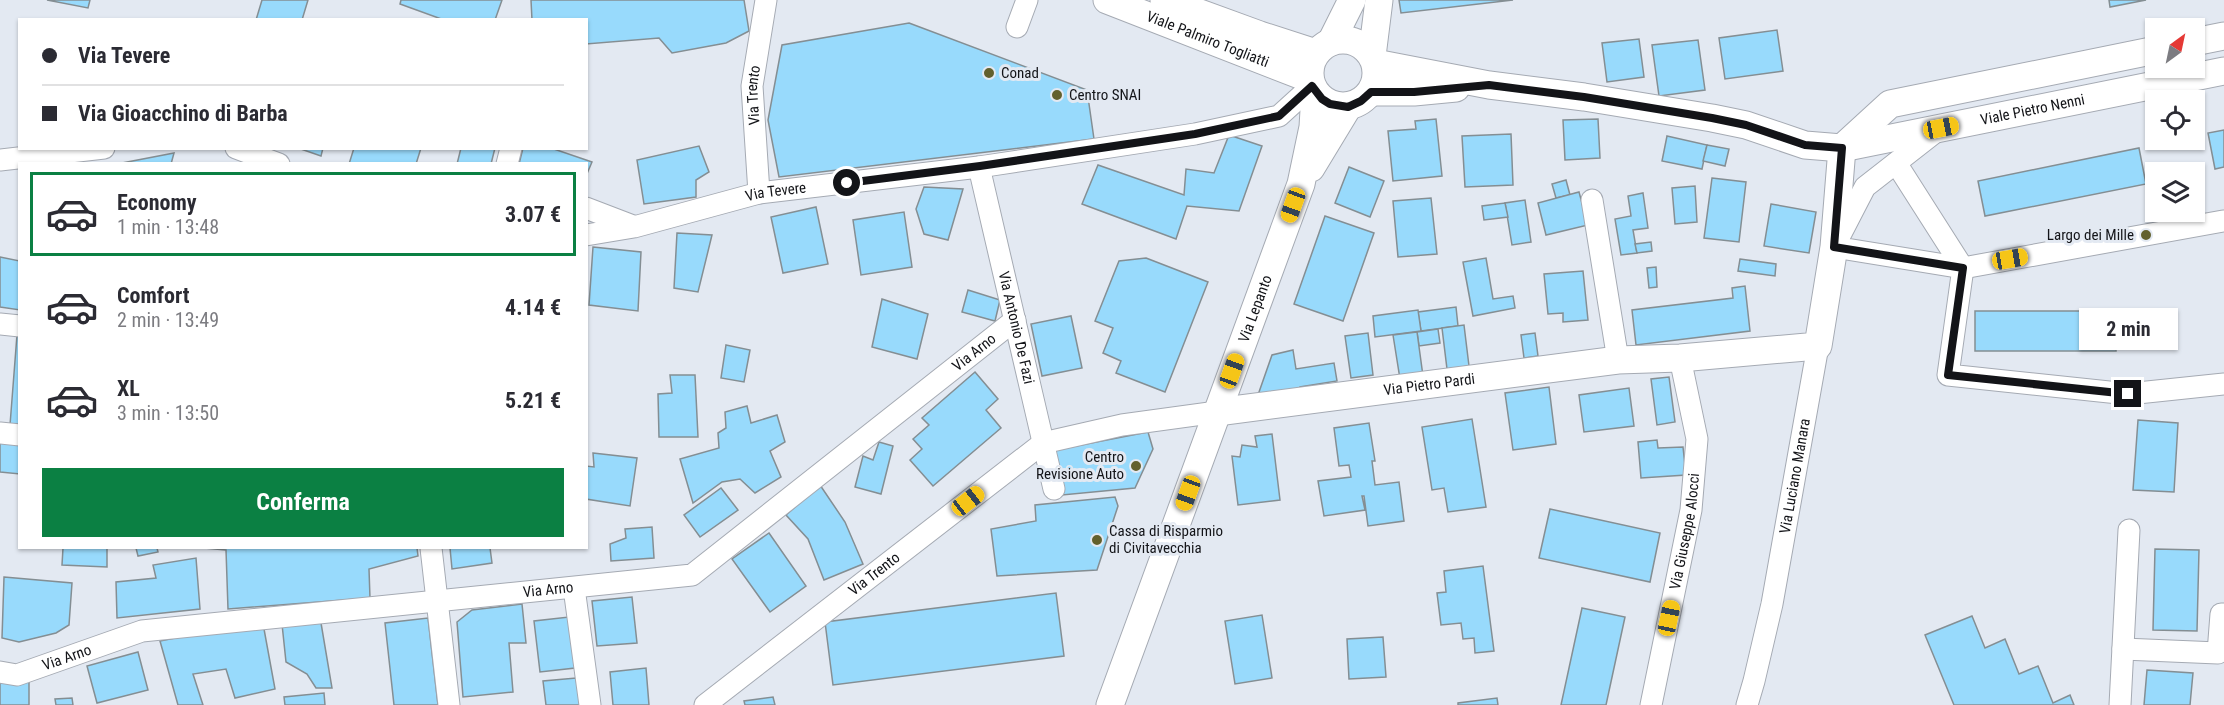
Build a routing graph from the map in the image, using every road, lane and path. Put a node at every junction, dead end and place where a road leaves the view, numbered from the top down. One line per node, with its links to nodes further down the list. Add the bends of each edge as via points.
1 (766, 0): 29 (street, Via Trento, via 752,86)
2 (1027, 0): 7 (street)
3 (1107, 0): 15 (street, Viale Palmiro Togliatti)
4 (1164, 0): 10 (street, Viale Palmiro Togliatti, via 1260,35)
5 (1352, 0): 10 (street)
6 (1379, 0): 12 (street)
7 (1017, 27)
8 (2224, 36): 9 (street)
9 (2205, 40)
10 (1323, 47): 12 (street, via 1344,40 1357,43); 15 (street, via 1310,65)
11 (2145, 52): 19 (street, via 1890,104)
12 (1373, 60): 14 (street, Viale Pietro Nenni); 16 (street, via 1376,77)
13 (2224, 72): 18 (street, Viale Pietro Nenni)
14 (1489, 85): 16 (street, Viale Pietro Nenni); 19 (street, Viale Pietro Nenni, via 1712,118 1805,145)
15 (1312, 86): 17 (street, via 1330,104); 27 (street, Via Tevere, via 1279,116 1195,134); 28 (street, Via Lepanto, via 1313,127)
16 (1371, 92): 17 (street)
17 (1348, 107): 28 (street, Via Lepanto)
18 (1941, 128): 19 (street, Viale Pietro Nenni); 26 (street)
19 (1842, 148): 35 (street)
20 (85, 150): 23 (street)
21 (224, 150): 24 (street)
22 (241, 150): 25 (street)
23 (0, 160)
24 (240, 162)
25 (274, 162)
26 (1896, 163): 35 (street, via 1865,187); 36 (street)
27 (980, 166): 29 (street, Via Tevere); 37 (street, Via Antonio De Fazi)
28 (1301, 184): 44 (street, Via Lepanto)
29 (759, 193): 33 (street, Via Tevere)
30 (1592, 200): 42 (street)
31 (588, 209): 33 (street)
32 (2223, 221): 36 (street)
33 (634, 226): 34 (street, Via Tevere)
34 (588, 235)
35 (1834, 247): 36 (street); 40 (street, Via Luciano Manara)
36 (1963, 268): 43 (street, via 1948,375 2128,394)
37 (1015, 320): 47 (street, Via Antonio De Fazi); 51 (street, Via Arno, via 692,575)
38 (0, 324): 39 (street)
39 (18, 326)
40 (1818, 346): 41 (street, Via Pietro Pardi); 61 (street, Via Luciano Manara, via 1772,604)
41 (1680, 358): 42 (street, Via Pietro Pardi); 60 (street, Via Giuseppe Alocci, via 1697,439 1696,451 1691,510)
42 (1618, 360): 44 (street, Via Pietro Pardi)
43 (2224, 384)
44 (1217, 412): 47 (street, Via Pietro Pardi, via 1122,425); 59 (street, Via Lepanto)
45 (0, 433): 46 (street)
46 (18, 435)
47 (1043, 443): 48 (street, Via Antonio De Fazi); 58 (street, Via Trento)
48 (1054, 489)
49 (2129, 530): 54 (street)
50 (431, 549): 52 (street)
51 (574, 588): 52 (street, Via Arno); 57 (street)
52 (437, 602): 55 (street, Via Arno, via 142,631 17,675); 56 (street)
53 (2224, 615): 54 (street, via 2221,614 2218,653)
54 (2123, 649): 62 (street)
55 (0, 672)
56 (449, 705)
57 (590, 705)
58 (705, 705)
59 (1110, 705)
60 (1651, 705)
61 (1747, 705)
62 (2120, 705)

